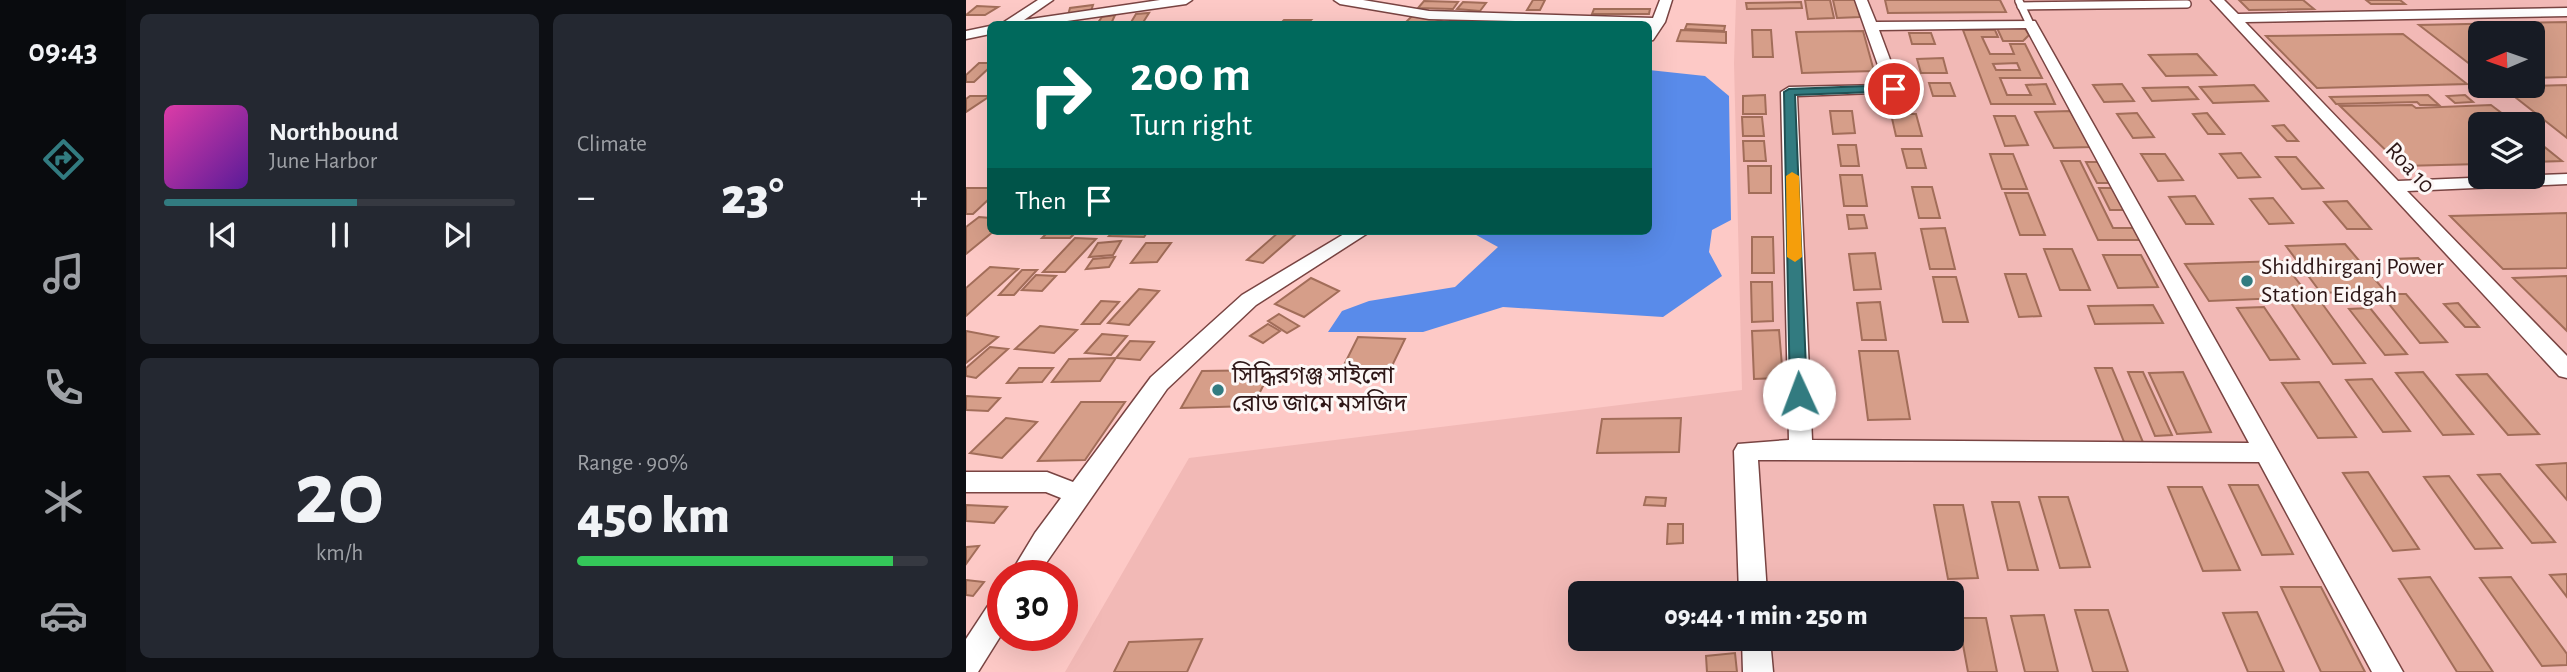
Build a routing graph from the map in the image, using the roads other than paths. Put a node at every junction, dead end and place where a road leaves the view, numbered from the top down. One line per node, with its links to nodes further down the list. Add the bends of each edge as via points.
1 (1047, 0): 11 (street)
2 (1186, 0): 12 (street)
3 (1340, 0): 13 (street, via 1429,15)
4 (1666, 0): 15 (street)
5 (1861, 0): 16 (street)
6 (2184, 0): 8 (lane, via 2187,4)
7 (2217, 0): 10 (street, Roa 10)
8 (2023, 10): 16 (street); 25 (street)
9 (2567, 12): 10 (street)
10 (2234, 18): 21 (street, Roa 10)
11 (1012, 21)
12 (1042, 21)
13 (1625, 21)
14 (1652, 22): 15 (street)
15 (1658, 22): 18 (street)
16 (1869, 26): 24 (street, via 1894,89 1789,92)
17 (987, 31): 19 (street)
18 (1652, 31)
19 (966, 35)
20 (2567, 180): 21 (street)
21 (2392, 186): 23 (street, Roa 10)
22 (1355, 235): 27 (street, via 1249,300 1160,383)
23 (2567, 370)
24 (1801, 449): 25 (street); 29 (street, via 1746,451)
25 (2268, 453): 34 (street)
26 (966, 482): 27 (street, via 1047,482)
27 (1079, 494): 28 (street)
28 (1033, 560)
29 (1753, 581)
30 (987, 632): 32 (street)
31 (1757, 651): 33 (street)
32 (966, 665)
33 (1758, 672)
34 (2388, 672)

